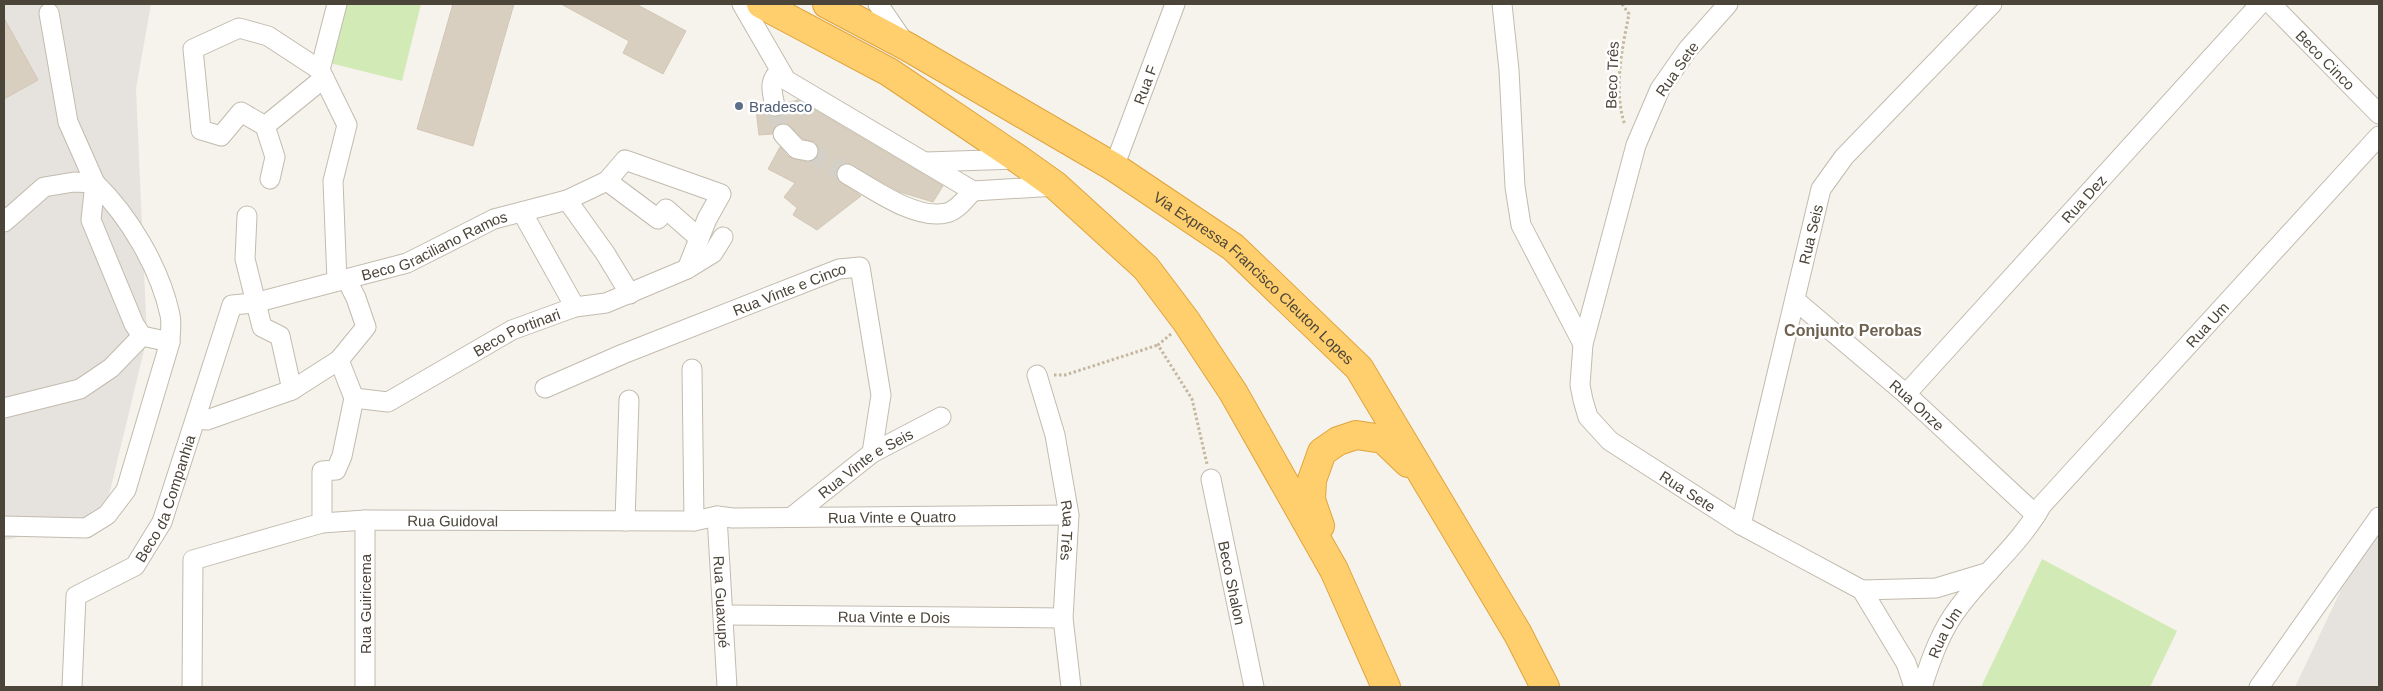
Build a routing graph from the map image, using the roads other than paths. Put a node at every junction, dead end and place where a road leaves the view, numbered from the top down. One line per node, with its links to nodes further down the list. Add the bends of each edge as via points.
1 (336, 4): 15 (street)
2 (742, 4): 14 (street)
3 (761, 4): 23 (highway, via 888,72)
4 (827, 4): 13 (highway, Via Expressa Francisco Cleuton Lopes)
5 (878, 4): 13 (street)
6 (1175, 4): 25 (street, Rua F)
7 (1502, 4): 47 (street, via 1515,187 1521,225)
8 (1728, 4): 47 (street, Rua Sete, via 1688,49 1660,89 1636,145)
9 (1992, 4): 41 (street, Rua Seis, via 1844,157 1821,189)
10 (2260, 4): 53 (street, Rua Dez)
11 (2272, 4): 17 (street, Beco Cinco)
12 (48, 13): 29 (street, via 68,122)
13 (908, 47): 25 (highway, Via Expressa Francisco Cleuton Lopes)
14 (780, 71): 16 (street, via 771,84); 24 (street, via 786,80)
15 (322, 74): 18 (street); 18 (street, via 268,36 239,28 193,48 201,130 221,136 242,112); 39 (street, via 347,125 333,180)
16 (776, 106)
17 (2379, 114)
18 (264, 126): 27 (street, via 275,157)
19 (783, 134): 22 (street, via 796,149)
20 (2379, 136): 63 (street, Rua Um)
21 (2379, 148): 63 (street, Rua Um, via 2048,512)
22 (808, 151)
23 (1018, 159): 24 (street); 30 (highway)
24 (926, 162): 31 (street)
25 (1114, 167): 61 (highway, Via Expressa Francisco Cleuton Lopes, via 1233,247 1359,368)
26 (847, 174): 31 (street, via 899,204 924,212 946,213 956,209)
27 (270, 179)
28 (607, 181): 32 (street, Beco Graciliano Ramos); 37 (street, via 658,219 666,210); 37 (street, Beco Graciliano Ramos, via 625,160 721,194)
29 (95, 183): 35 (street, via 74,182 44,187); 45 (street, via 91,220); 46 (street, via 116,203 149,256 171,316)
30 (1056, 186): 31 (street); 73 (highway, via 1146,268 1186,321 1233,392)
31 (972, 192)
32 (567, 200): 33 (street, Beco Graciliano Ramos); 40 (street)
33 (522, 212): 39 (street, Beco Graciliano Ramos, via 494,218 407,263); 44 (street)
34 (247, 216): 42 (street, via 245,259)
35 (4, 222)
36 (723, 237): 38 (street, Beco Portinari, via 713,253)
37 (698, 238): 38 (street)
38 (687, 269): 40 (street, Beco Portinari)
39 (342, 280): 42 (street, Beco Graciliano Ramos); 48 (street, via 356,298 366,327)
40 (630, 294): 44 (street, Beco Portinari, via 606,303)
41 (1795, 300): 53 (street, Rua Onze); 71 (street, Rua Seis)
42 (254, 303): 43 (street, Beco Graciliano Ramos); 52 (street, via 262,327 280,336)
43 (232, 306): 58 (street, Beco da Companhia)
44 (574, 307): 54 (street, Beco Portinari, via 512,330 388,402)
45 (142, 336): 46 (street); 56 (street, via 111,368 80,389)
46 (170, 342): 72 (street, via 126,490 107,515 86,528)
47 (1583, 344): 71 (street, Rua Sete, via 1580,385 1588,417 1598,429 1610,441)
48 (339, 360): 52 (street); 54 (street)
49 (692, 369): 69 (street)
50 (1038, 375): 62 (street, Rua Três, via 1056,435)
51 (545, 388): 59 (street, Rua Vinte e Cinco, via 840,269 860,267 881,396)
52 (292, 390): 58 (street, via 207,420)
53 (1906, 394): 63 (street, Rua Onze)
54 (354, 398): 70 (street, via 336,470 322,470)
55 (629, 400): 68 (street)
56 (4, 408)
57 (941, 417): 59 (street, Rua Vinte e Seis)
58 (196, 419): 78 (street, Beco da Companhia, via 162,522 135,566 76,596)
59 (872, 453): 65 (street, Rua Vinte e Seis)
60 (1211, 479): 83 (street, Beco Shalon)
61 (1427, 481): 73 (highway, via 1383,439 1356,435 1338,441 1322,452 1312,480 1311,500); 85 (highway, Via Expressa Francisco Cleuton Lopes, via 1518,634)
62 (1069, 515): 65 (street, Rua Vinte e Quatro); 77 (street, Rua Três)
63 (2036, 515): 74 (street, Rua Um)
64 (717, 516): 65 (street, Rua Vinte e Quatro); 69 (street, Rua Guidoval); 76 (street, Rua Guaxupé)
65 (793, 516)
66 (2379, 517): 88 (street)
67 (365, 520): 68 (street, Rua Guidoval); 70 (street, Rua Guidoval); 80 (street, Rua Guiricema)
68 (625, 521): 69 (street, Rua Guidoval)
69 (694, 521)
70 (322, 523): 79 (street, Rua Guidoval, via 193,560)
71 (1741, 525): 75 (street, Rua Sete)
72 (4, 526)
73 (1334, 570): 84 (highway)
74 (1989, 572): 75 (street, Rua Sete, via 1936,588); 87 (street, Rua Um, via 1958,608 1936,646)
75 (1862, 590): 86 (street, via 1906,663)
76 (724, 615): 77 (street, Rua Vinte e Dois); 81 (street, Rua Guaxupé)
77 (1063, 618): 82 (street, Rua Três)
78 (72, 687)
79 (192, 687)
80 (365, 687)
81 (727, 687)
82 (1071, 687)
83 (1254, 687)
84 (1386, 687)
85 (1545, 687)
86 (1914, 687)
87 (1922, 687)
88 (2259, 687)

